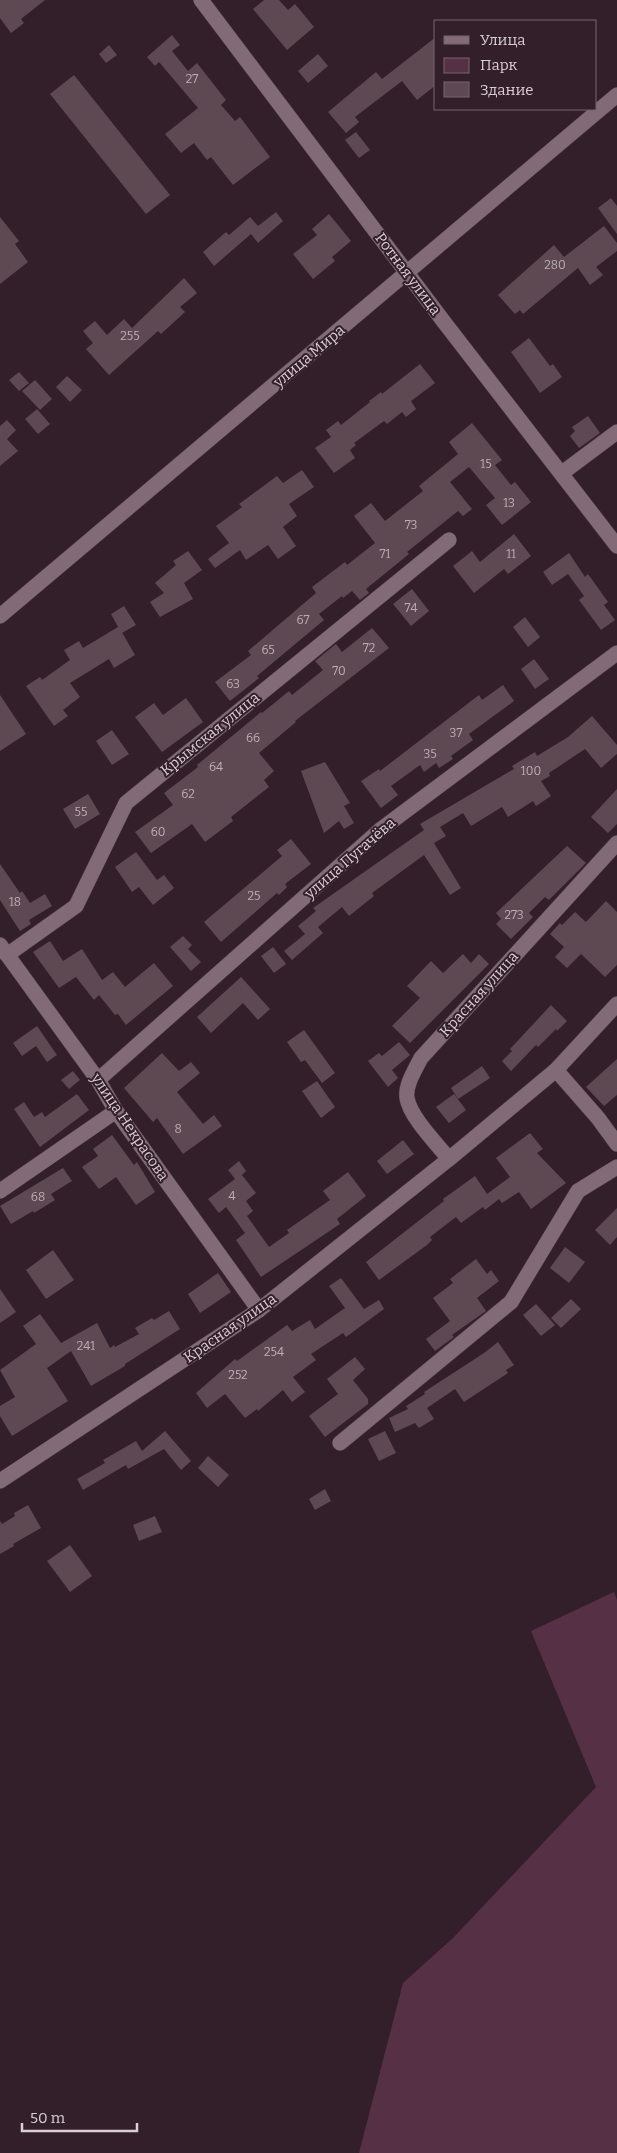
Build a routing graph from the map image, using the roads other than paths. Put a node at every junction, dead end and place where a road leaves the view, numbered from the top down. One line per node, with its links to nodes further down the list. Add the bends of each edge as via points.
1 (201, 0): 3 (street, Ротная улица)
2 (617, 94): 3 (street, улица Мира)
3 (407, 273): 5 (street, Ротная улица); 8 (street, улица Мира)
4 (617, 432): 5 (street)
5 (562, 473): 7 (street, Ротная улица)
6 (448, 540): 11 (street, Крымская улица, via 126,803 76,906)
7 (617, 546)
8 (0, 616)
9 (617, 654): 14 (street, улица Пугачёва, via 380,830)
10 (617, 843): 17 (street, Красная улица, via 421,1058 410,1081 407,1098 413,1113)
11 (3, 950): 14 (street, улица Некрасова)
12 (617, 1004): 13 (street, Красная улица)
13 (556, 1070): 16 (street); 17 (street, Красная улица)
14 (98, 1080): 15 (street, улица Некрасова)
15 (116, 1110): 19 (street); 20 (street, улица Некрасова)
16 (617, 1144)
17 (449, 1159): 20 (street, Красная улица)
18 (617, 1167): 21 (street, via 578,1191 512,1302)
19 (0, 1191)
20 (260, 1310): 22 (street, Красная улица)
21 (340, 1443)
22 (0, 1481)

